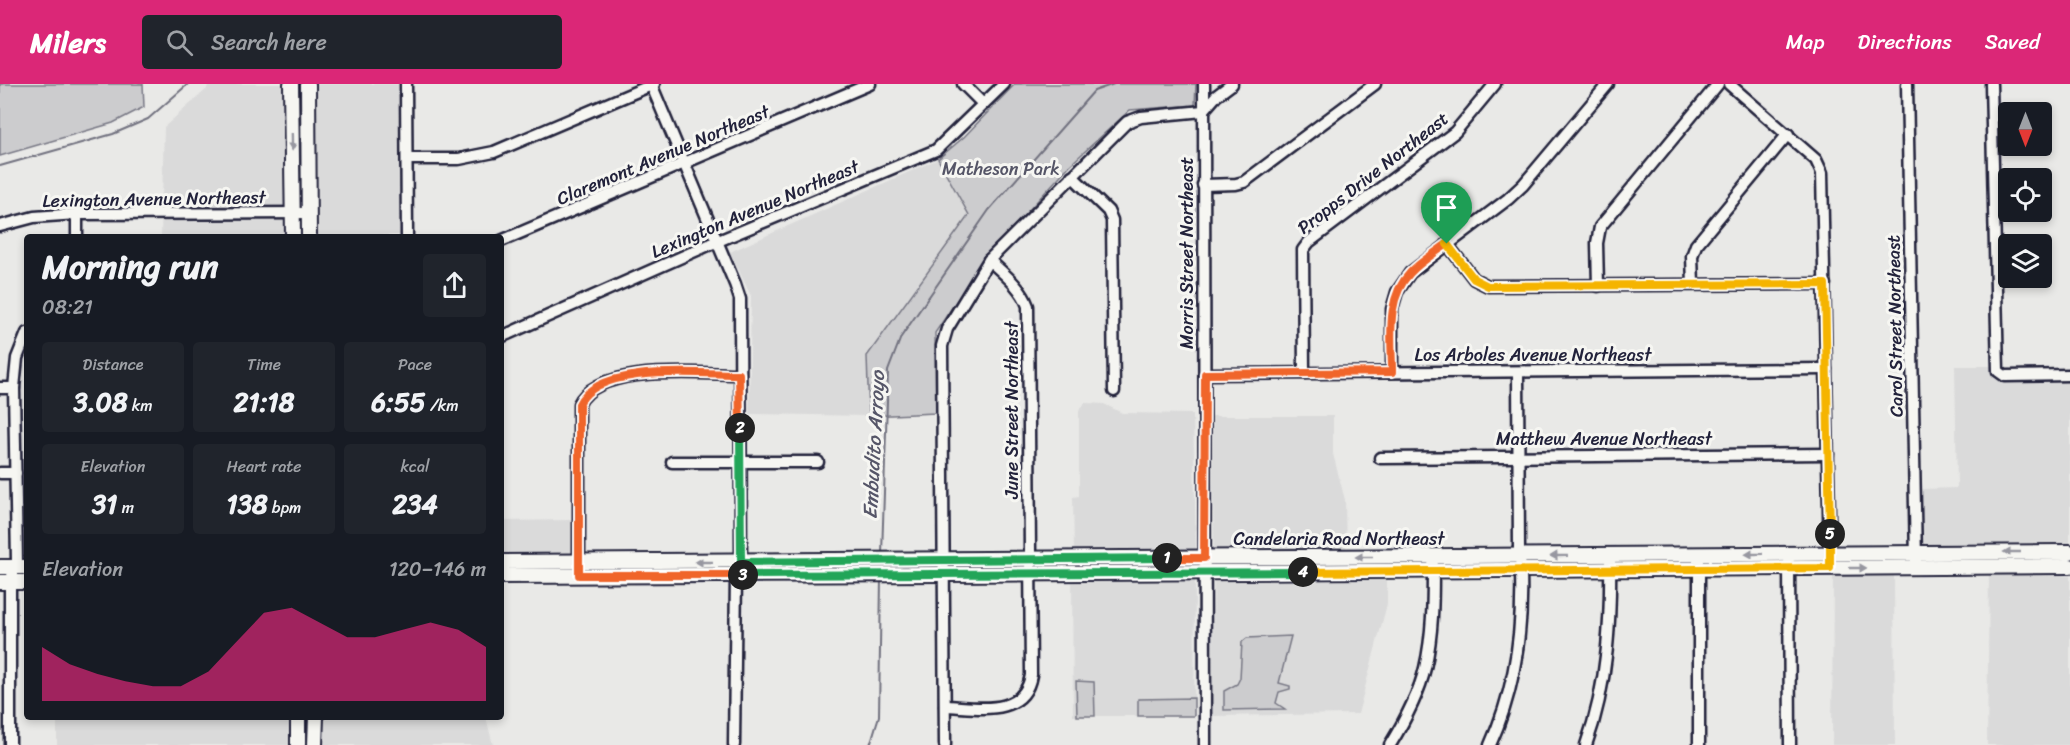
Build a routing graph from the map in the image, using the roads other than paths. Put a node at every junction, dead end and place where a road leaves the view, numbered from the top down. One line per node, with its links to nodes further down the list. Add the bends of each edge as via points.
1 (291, 84): 24 (main road, one-way to 24)
2 (308, 84): 25 (main road)
3 (406, 84): 20 (street)
4 (652, 84): 20 (street, via 494,152 459,159); 21 (street)
5 (870, 84): 21 (street, Claremont Avenue Northeast)
6 (963, 84): 17 (street)
7 (1004, 84): 17 (street, Lexington Avenue Northeast)
8 (1204, 84): 18 (street, Morris Street Northeast)
9 (1232, 84): 18 (street)
10 (1375, 84): 23 (street, via 1244,182)
11 (1495, 84): 42 (street, Propps Drive Northeast, via 1455,132 1303,250)
12 (1608, 84): 34 (street, via 1523,185)
13 (1718, 84): 38 (street, via 1600,227)
14 (1729, 84): 19 (street)
15 (1907, 84): 61 (street, Carol Street Northeast)
16 (1991, 84): 47 (street, via 1998,370 2006,376)
17 (983, 104): 33 (street, Lexington Avenue Northeast, via 936,150)
18 (1203, 111): 22 (street, via 1127,122); 23 (street, Morris Street Northeast)
19 (1788, 134): 36 (street, via 1696,244 1692,256); 37 (street, via 1816,160 1822,173)
20 (407, 159): 31 (street)
21 (686, 164): 32 (street, Claremont Avenue Northeast); 33 (street)
22 (1072, 176): 35 (street); 50 (street, via 1108,211 1112,220)
23 (1203, 184): 46 (street, Morris Street Northeast)
24 (293, 213): 25 (street, Lexington Avenue Northeast); 26 (street, Lexington Avenue Northeast); 29 (main road)
25 (309, 213): 30 (main road)
26 (76, 214): 27 (street, Lexington Avenue Northeast, via 34,217); 28 (street)
27 (0, 226)
28 (76, 234)
29 (293, 234)
30 (309, 234)
31 (407, 234)
32 (504, 240)
33 (717, 241): 39 (street, Lexington Avenue Northeast); 45 (street, via 740,299)
34 (1447, 244): 38 (street, via 1474,279 1488,286); 43 (street, via 1410,273 1397,292 1392,309)
35 (989, 260): 67 (street, via 947,329 942,346); 72 (street, June Street Northeast, via 1017,286 1028,306)
36 (1693, 284): 37 (street); 38 (street)
37 (1825, 284): 41 (street)
38 (1598, 286)
39 (504, 336)
40 (24, 340): 49 (street, via 17,358)
41 (1826, 369): 44 (street, Los Arboles Avenue Northeast); 51 (street)
42 (1304, 372): 43 (street, Los Arboles Avenue Northeast); 46 (street, Los Arboles Avenue Northeast)
43 (1392, 372): 44 (street, Los Arboles Avenue Northeast)
44 (1518, 372): 52 (street)
45 (739, 374): 55 (street); 68 (street, via 630,375 584,394 579,404)
46 (1205, 374): 71 (street, Morris Street Northeast)
47 (2070, 375)
48 (0, 388): 49 (street)
49 (14, 388): 58 (street)
50 (1114, 391)
51 (1828, 454): 52 (street, Matthew Avenue Northeast); 63 (street)
52 (1518, 456): 53 (street, Matthew Avenue Northeast); 66 (street)
53 (1380, 458)
54 (672, 462): 55 (street)
55 (741, 462): 56 (street); 70 (street)
56 (818, 462)
57 (0, 473): 58 (street)
58 (16, 473): 75 (street)
59 (2070, 552): 61 (main road, Candelaria Road Northeast, one-way to 61)
60 (1789, 553): 62 (main road, Candelaria Road Northeast, one-way to 62); 63 (main road, Candelaria Road Northeast); 77 (street)
61 (1916, 553): 63 (main road, Candelaria Road Northeast); 76 (street, Carol Street Northeast)
62 (1699, 554): 64 (main road, Candelaria Road Northeast); 80 (street)
63 (1830, 554): 78 (street)
64 (1610, 555): 66 (main road, Candelaria Road Northeast, one-way to 66); 79 (street)
65 (1432, 556): 66 (main road, Candelaria Road Northeast); 71 (main road, Candelaria Road Northeast, one-way to 71); 82 (street)
66 (1520, 556): 81 (street)
67 (944, 560): 70 (main road, Candelaria Road Northeast); 72 (main road, Candelaria Road Northeast); 83 (street)
68 (579, 561): 69 (main road, Candelaria Road Northeast); 70 (main road, Candelaria Road Northeast, one-way to 68); 84 (street)
69 (504, 562)
70 (741, 562): 85 (street)
71 (1205, 565): 72 (main road, Candelaria Road Northeast); 82 (main road, Candelaria Road Northeast); 99 (street, Morris Street Northeast)
72 (1030, 566): 83 (main road, Candelaria Road Northeast); 90 (street, June Street Northeast, via 1031,675 1026,690 1014,703 1004,706)
73 (2070, 566): 76 (main road, Candelaria Road Northeast)
74 (0, 567): 75 (main road)
75 (21, 567): 87 (street)
76 (1916, 567): 78 (main road, Candelaria Road Northeast, one-way to 76)
77 (1789, 568): 78 (main road, Candelaria Road Northeast); 80 (main road, Candelaria Road Northeast); 104 (street)
78 (1830, 568)
79 (1610, 569): 80 (main road, Candelaria Road Northeast); 81 (main road, Candelaria Road Northeast); 102 (street, via 1605,669)
80 (1699, 569): 103 (street)
81 (1521, 570): 82 (main road, Candelaria Road Northeast); 101 (street, via 1517,656 1504,712)
82 (1433, 571): 100 (street, via 1425,670)
83 (945, 574): 85 (main road, Candelaria Road Northeast); 90 (street)
84 (579, 575): 85 (main road, Candelaria Road Northeast); 86 (main road, Candelaria Road Northeast)
85 (736, 575): 97 (street)
86 (504, 576)
87 (5, 582): 88 (main road); 89 (street)
88 (24, 582)
89 (5, 635): 93 (street)
90 (945, 706): 98 (street)
91 (298, 720): 95 (main road)
92 (316, 720): 96 (main road)
93 (5, 724): 94 (street)
94 (10, 745)
95 (298, 745)
96 (315, 745)
97 (734, 745)
98 (945, 745)
99 (1205, 745)
100 (1390, 745)
101 (1490, 745)
102 (1586, 745)
103 (1699, 745)
104 (1790, 745)

